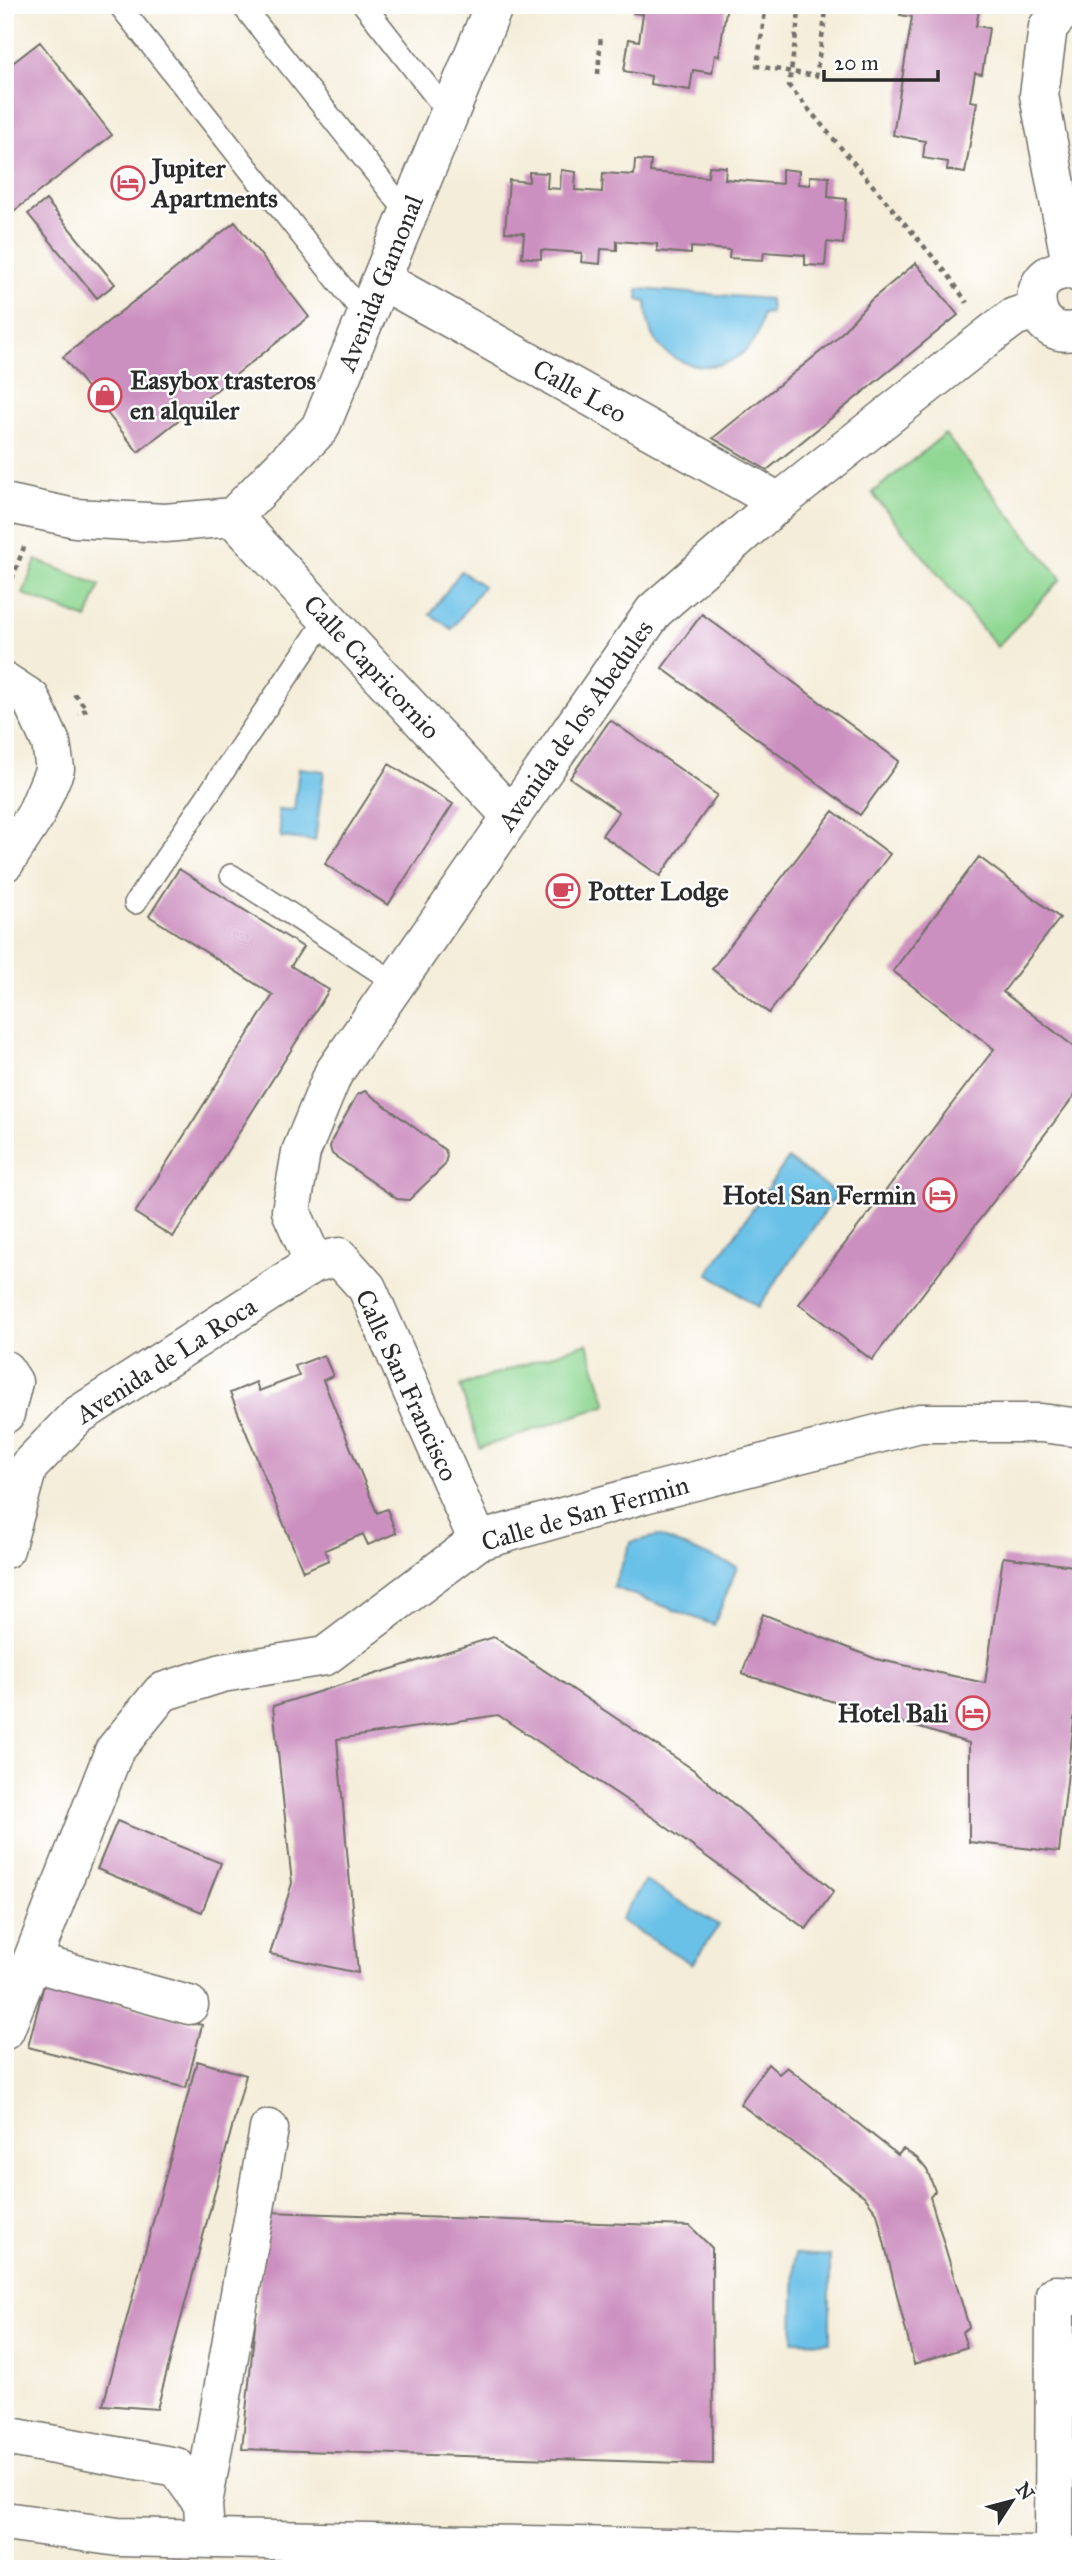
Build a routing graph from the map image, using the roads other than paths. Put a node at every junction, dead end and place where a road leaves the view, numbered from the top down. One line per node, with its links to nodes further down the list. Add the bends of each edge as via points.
1 (119, 5): 11 (lane)
2 (242, 5): 7 (lane)
3 (364, 5): 6 (lane)
4 (494, 5): 6 (street, Avenida Gamonal)
5 (1068, 5): 8 (street, via 1048,27 1039,95)
6 (449, 114): 7 (street, Avenida Gamonal)
7 (408, 214): 9 (street, Avenida Gamonal)
8 (1076, 271): 10 (street, via 1051,272 1037,289)
9 (382, 280): 11 (street, Avenida Gamonal); 13 (street, Calle Leo)
10 (1036, 310): 12 (street, via 1048,327 1069,333); 13 (street, Avenida de los Abedules, via 1014,317)
11 (366, 317): 15 (street, Avenida Gamonal, via 320,428)
12 (1081, 329)
13 (779, 502): 18 (street, Avenida de los Abedules, via 654,611)
14 (22, 506): 15 (street, via 75,518 165,523)
15 (233, 517): 16 (street, Calle Capricornio)
16 (327, 618): 18 (street, Calle Capricornio); 21 (lane)
17 (5, 682): 19 (street, via 32,699 51,743 55,769 36,816)
18 (512, 817): 22 (street, Avenida de los Abedules)
19 (5, 862)
20 (231, 875): 22 (lane)
21 (135, 903)
22 (396, 983): 23 (street, Avenida de los Abedules, via 333,1074 301,1152 291,1211)
23 (314, 1263): 27 (street, Calle San Francisco, via 339,1257 367,1289); 28 (street, Avenida de La Roca, via 76,1416 28,1467)
24 (5, 1370): 25 (street, via 13,1382)
25 (5, 1414)
26 (1081, 1428): 27 (street, Calle de San Fermin, via 1041,1423 920,1423)
27 (478, 1541): 29 (street, Calle de San Fermin, via 325,1656 222,1673 162,1692 114,1751)
28 (5, 1549)
29 (32, 1962): 30 (street); 31 (street, Calle de San Fermin)
30 (189, 2005)
31 (5, 2030)
32 (269, 2129): 36 (street)
33 (1081, 2296): 37 (street, via 1055,2295)
34 (5, 2436): 36 (street, via 176,2468)
35 (5, 2521): 36 (street, via 118,2537)
36 (204, 2522): 37 (street)
37 (1068, 2556)

